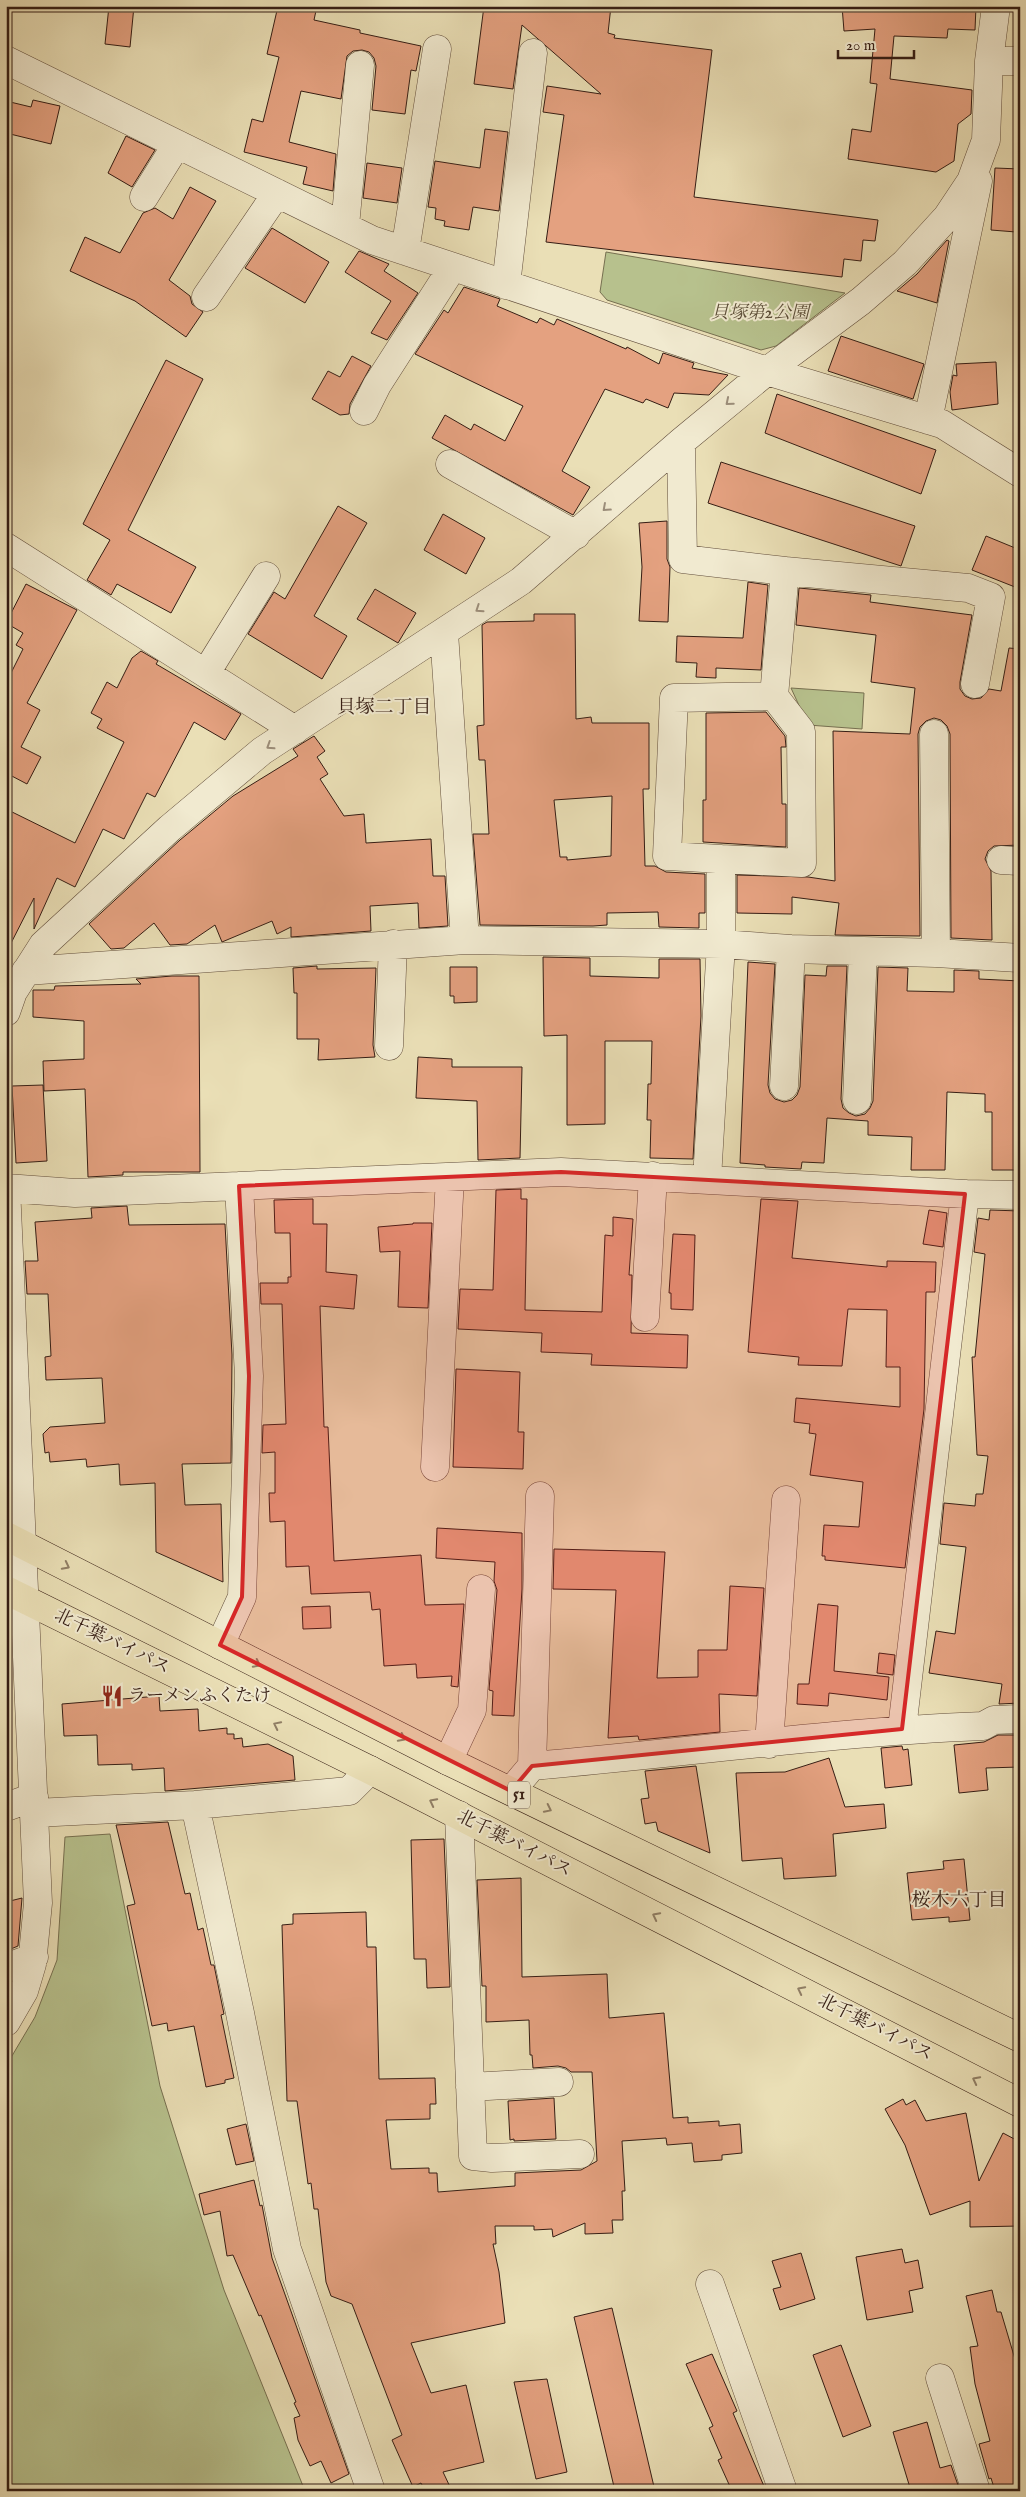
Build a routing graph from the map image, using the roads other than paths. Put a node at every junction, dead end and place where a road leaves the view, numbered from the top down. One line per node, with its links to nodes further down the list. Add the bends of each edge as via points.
1 (996, 6): 5 (street)
2 (437, 49): 13 (street)
3 (533, 53): 15 (street)
4 (6, 60): 9 (street)
5 (989, 61): 6 (street); 8 (street)
6 (1020, 61)
7 (360, 65): 12 (street)
8 (986, 140): 17 (street, via 971,181 947,217 905,263 861,301); 19 (street)
9 (177, 144): 10 (street); 11 (street)
10 (278, 193): 12 (street); 16 (street)
11 (144, 197)
12 (345, 226): 13 (street, via 372,240)
13 (405, 251): 14 (street)
14 (452, 268): 15 (street); 18 (street)
15 (506, 285): 17 (street)
16 (206, 297)
17 (767, 371): 19 (street); 20 (street, one-way to 20)
18 (364, 411)
19 (928, 420): 22 (street, via 942,424)
20 (681, 442): 23 (street, one-way to 23); 25 (street, via 683,558)
21 (450, 464): 23 (street)
22 (1020, 473)
23 (576, 535): 27 (street, one-way to 27, via 521,581)
24 (6, 547): 28 (street)
25 (785, 571): 29 (street, via 968,588 991,597); 30 (street)
26 (266, 576): 28 (street)
27 (444, 633): 31 (street); 34 (street)
28 (206, 674): 31 (street)
29 (976, 684)
30 (774, 696): 33 (street, via 801,731 802,862); 33 (street, via 674,698 667,856)
31 (295, 730): 41 (street, one-way to 41, via 262,751 163,835 43,944)
32 (934, 734): 39 (street)
33 (721, 858): 36 (street)
34 (465, 940): 35 (street); 36 (street)
35 (393, 944): 41 (street); 43 (street)
36 (720, 944): 37 (street); 48 (street)
37 (790, 950): 38 (street); 44 (street)
38 (863, 951): 39 (street); 45 (street)
39 (936, 953): 40 (street)
40 (1020, 958)
41 (26, 971): 42 (street)
42 (6, 1012)
43 (388, 1046)
44 (784, 1086)
45 (857, 1100)
46 (653, 1176): 47 (street, via 561,1172); 48 (street); 53 (street)
47 (450, 1177): 49 (street); 54 (street)
48 (707, 1179): 51 (street)
49 (239, 1186): 50 (street, via 75,1193); 60 (street, via 249,1376 242,1597)
50 (6, 1187): 57 (street)
51 (964, 1194): 52 (street); 62 (street)
52 (1020, 1195)
53 (645, 1316)
54 (434, 1467)
55 (540, 1496): 65 (street)
56 (786, 1500): 63 (street)
57 (14, 1540): 59 (street); 60 (highway, 51, one-way to 60)
58 (482, 1589): 64 (street, via 472,1710)
59 (15, 1594): 66 (highway, 北千葉バイパス, one-way to 59); 68 (street)
60 (220, 1645): 64 (highway, 51, one-way to 64)
61 (1020, 1719): 62 (street, via 994,1720 983,1726)
62 (902, 1729): 63 (street)
63 (769, 1744): 65 (street)
64 (448, 1761): 67 (highway, 51)
65 (532, 1766): 67 (street)
66 (370, 1770): 69 (street, via 350,1791); 71 (highway, 北千葉バイパス, one-way to 66)
67 (511, 1791): 75 (highway, 51, one-way to 75)
68 (35, 1805): 69 (street); 70 (street); 72 (street, via 38,1903)
69 (195, 1805): 82 (street, via 287,2249)
70 (6, 1807)
71 (459, 1815): 77 (street); 78 (highway, 北千葉バイパス, one-way to 71)
72 (34, 1957): 73 (street); 74 (street, via 24,1991)
73 (6, 1968)
74 (6, 2022)
75 (1020, 2038)
76 (560, 2082): 77 (street)
77 (470, 2087): 79 (street, via 473,2156)
78 (1020, 2103)
79 (580, 2154)
80 (710, 2284): 83 (street)
81 (940, 2378): 84 (street)
82 (371, 2491)
83 (783, 2491)
84 (976, 2491)

